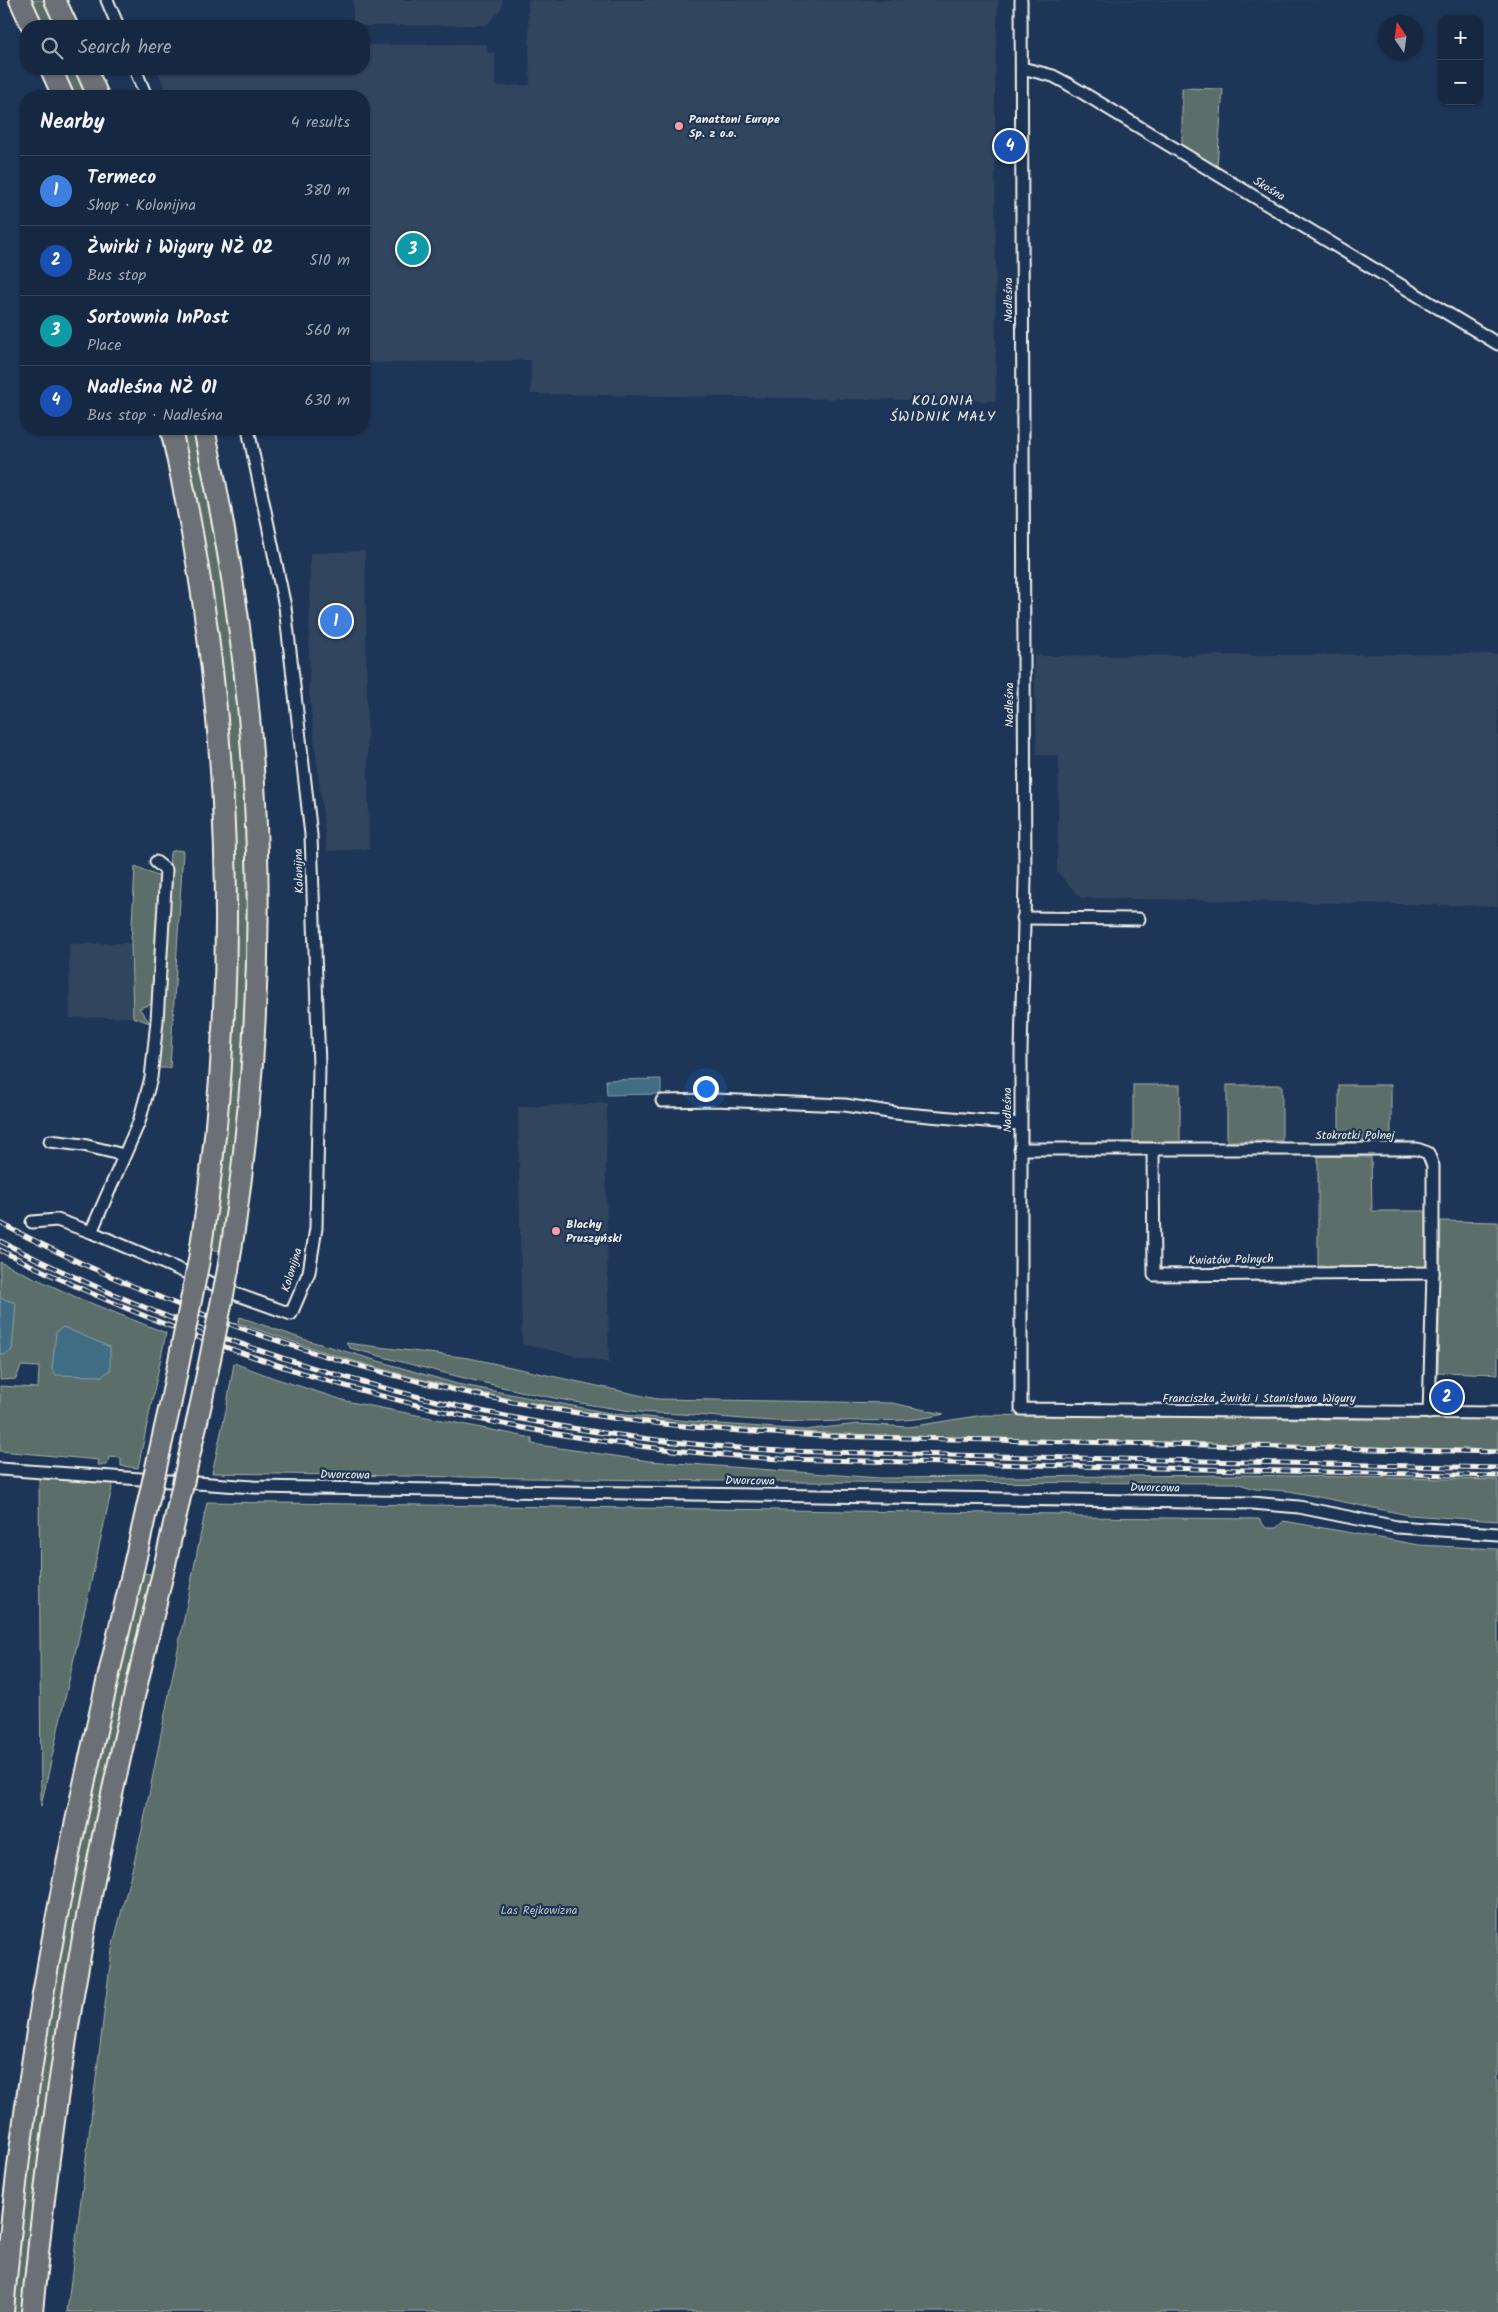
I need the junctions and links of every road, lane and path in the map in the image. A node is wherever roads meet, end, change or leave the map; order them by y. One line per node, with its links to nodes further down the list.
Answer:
1 (20, 0): 6 (highway)
2 (55, 0): 7 (highway)
3 (64, 0): 8 (highway)
4 (107, 0): 9 (street)
5 (1021, 0): 10 (street, Nadleśna)
6 (29, 20)
7 (64, 20)
8 (71, 20)
9 (115, 20)
10 (1022, 68): 15 (street, Skośna); 20 (street, Nadleśna)
11 (54, 75): 13 (highway)
12 (137, 75): 14 (street)
13 (60, 90)
14 (144, 90)
15 (1498, 344)
16 (171, 435): 36 (highway, bridge)
17 (205, 435): 37 (highway, bridge)
18 (249, 435): 29 (street, Kolonijna)
19 (156, 862): 27 (street)
20 (1024, 918): 21 (street); 23 (street, Nadleśna)
21 (1139, 919)
22 (662, 1100): 23 (street)
23 (1020, 1124): 25 (street, Nadleśna)
24 (50, 1141): 27 (street)
25 (1020, 1149): 26 (street, Stokrotki Polnej); 31 (street, Nadleśna)
26 (1153, 1150): 30 (street, Stokrotki Polnej); 30 (street, Kwiatów Polnych)
27 (124, 1155): 29 (street)
28 (32, 1222): 29 (street)
29 (91, 1232)
30 (1433, 1273): 32 (street, Stokrotki Polnej)
31 (1021, 1409): 32 (street, Franciszka Żwirki i Stanisława Wigury)
32 (1429, 1413): 33 (street, Franciszka Żwirki i Stanisława Wigury)
33 (1498, 1413)
34 (0, 1469): 35 (street, Dworcowa)
35 (1498, 1534)
36 (3, 2312)
37 (32, 2312)

